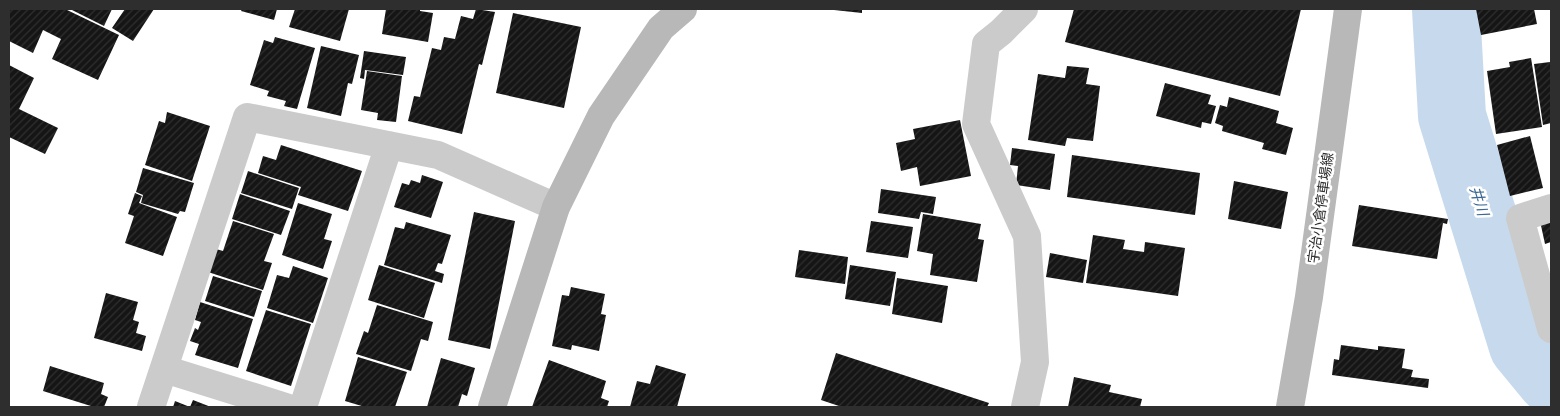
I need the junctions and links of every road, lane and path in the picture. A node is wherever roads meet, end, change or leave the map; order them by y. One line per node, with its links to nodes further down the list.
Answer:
1 (683, 9): 5 (street)
2 (1024, 9): 13 (street)
3 (1348, 9): 14 (street, 宇治小倉停車場線)
4 (389, 145): 5 (street); 8 (street); 11 (street)
5 (556, 207): 12 (street)
6 (1551, 208): 7 (street)
7 (1551, 329)
8 (164, 369): 9 (street); 10 (street)
9 (151, 407)
10 (286, 407)
11 (303, 407)
12 (492, 407)
13 (1025, 407)
14 (1290, 407)

